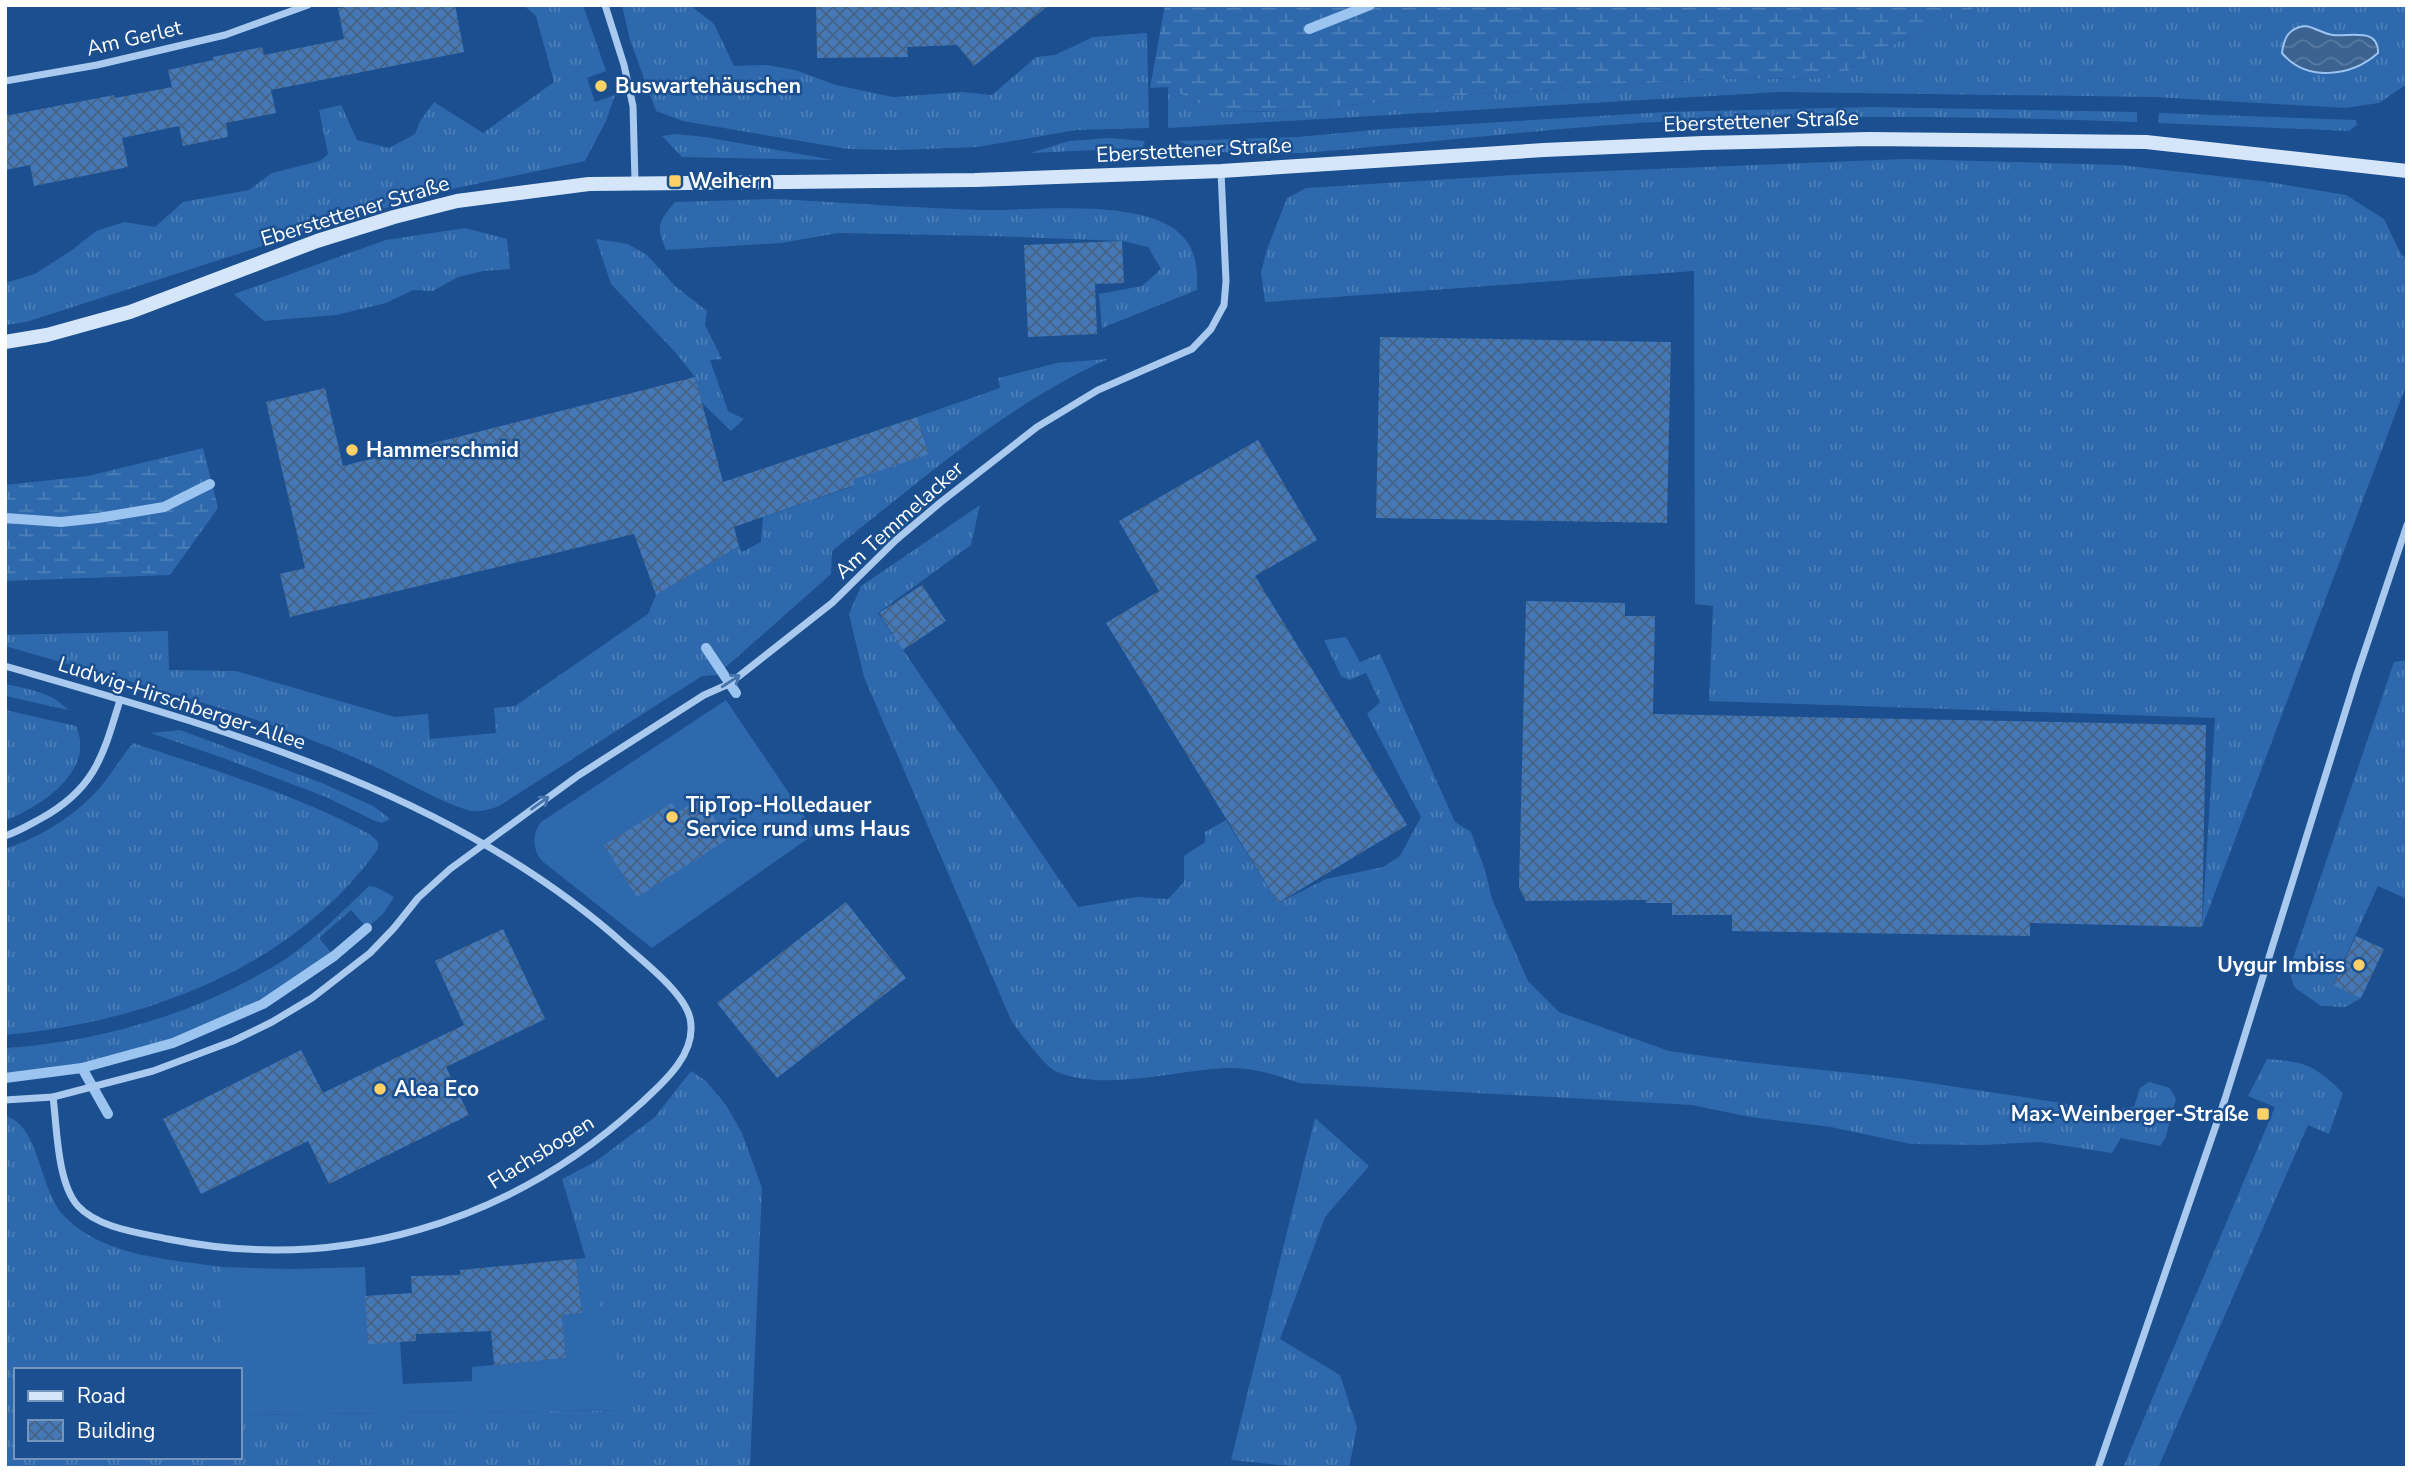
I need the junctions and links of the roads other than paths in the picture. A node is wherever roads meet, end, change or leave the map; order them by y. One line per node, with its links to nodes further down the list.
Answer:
1 (308, 5): 3 (street, Am Gerlet)
2 (605, 5): 6 (street)
3 (5, 81)
4 (1221, 171): 5 (main road, Eberstettener Straße); 6 (main road, Eberstettener Straße); 12 (street, Am Temmelacker, one-way to 4)
5 (2407, 171)
6 (635, 182): 7 (main road, Eberstettener Straße)
7 (5, 342)
8 (2407, 525): 15 (street)
9 (5, 666): 10 (street, Ludwig-Hirschberger-Allee)
10 (120, 699): 11 (street); 12 (street, Ludwig-Hirschberger-Allee)
11 (5, 836)
12 (485, 844): 13 (street); 13 (street, Flachsbogen)
13 (53, 1097): 14 (street)
14 (5, 1100)
15 (2098, 1468)

